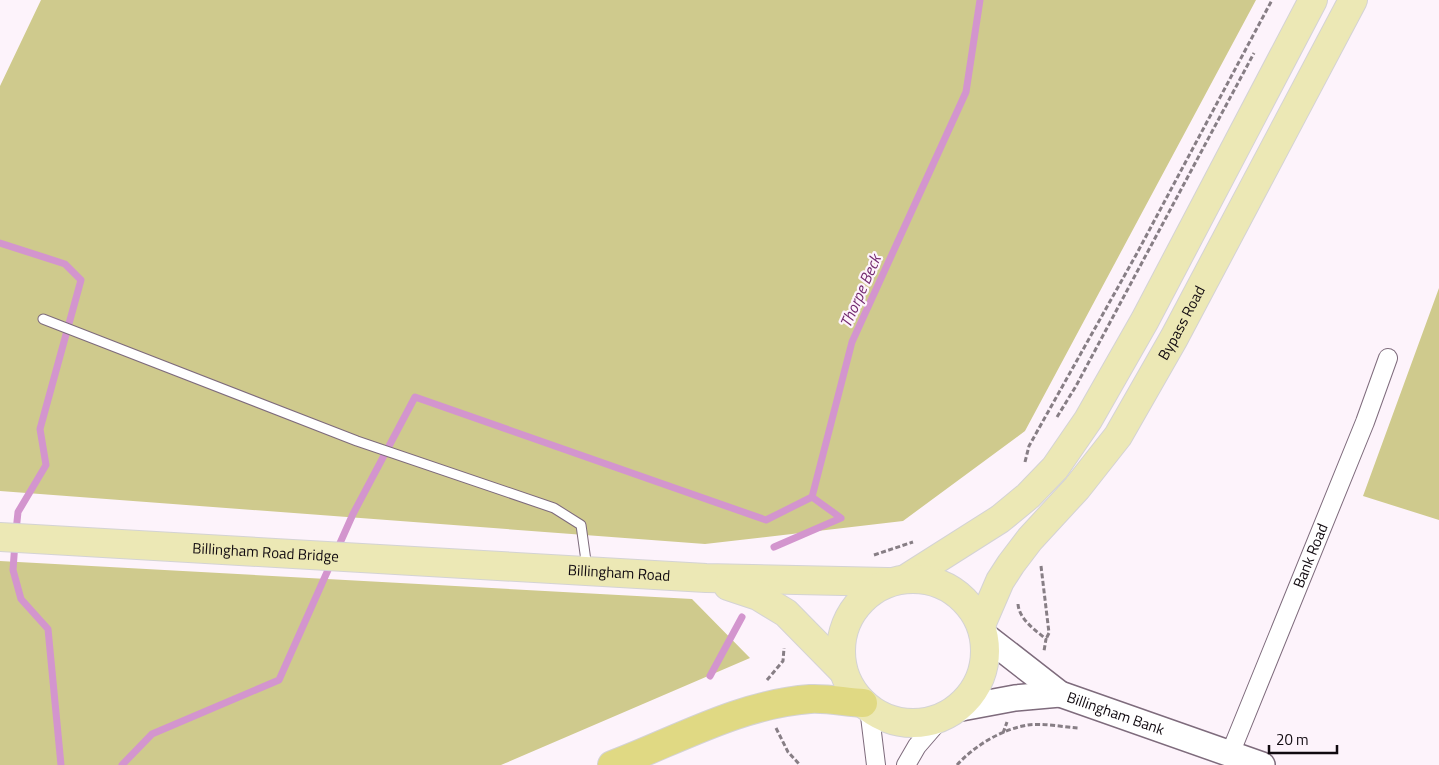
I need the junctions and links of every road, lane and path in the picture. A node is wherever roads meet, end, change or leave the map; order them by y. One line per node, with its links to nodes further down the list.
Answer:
1 (1272, 0): 8 (path)
2 (1313, 0): 15 (main road)
3 (1353, 0): 16 (main road, Bypass Road)
4 (1255, 53): 7 (path)
5 (43, 319): 13 (lane)
6 (1388, 358): 24 (street, Bank Road)
7 (1052, 426)
8 (1033, 454)
9 (0, 538): 12 (main road, Billingham Road Bridge)
10 (918, 541): 11 (path)
11 (872, 556)
12 (533, 567): 13 (main road, Billingham Road)
13 (587, 571): 14 (main road, Billingham Road)
14 (706, 578): 15 (main road); 18 (main road)
15 (898, 580): 16 (main road); 18 (main road)
16 (983, 630): 19 (main road, Billingham Bank); 23 (main road)
17 (784, 645): 20 (path)
18 (843, 671): 21 (main road)
19 (1060, 694): 22 (main road, Billingham Bank); 23 (main road)
20 (767, 706): 21 (highway); 25 (highway); 26 (path)
21 (866, 706): 23 (main road); 27 (street)
22 (1098, 708): 24 (main road, Billingham Bank); 29 (path)
23 (949, 713): 28 (street)
24 (1230, 754): 30 (main road, Billingham Bank)
25 (612, 765)
26 (800, 765)
27 (876, 765)
28 (906, 765)
29 (957, 765)
30 (1262, 765)

